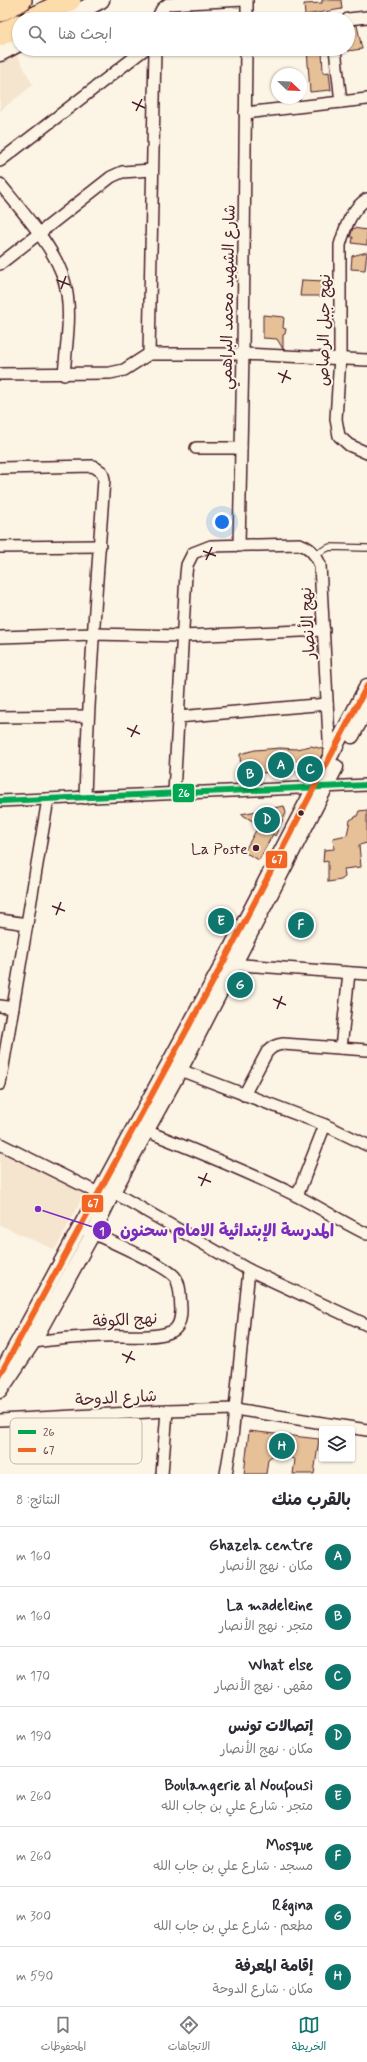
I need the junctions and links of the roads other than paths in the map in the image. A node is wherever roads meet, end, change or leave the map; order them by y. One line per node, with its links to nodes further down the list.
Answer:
1 (21, 0): 6 (highway)
2 (70, 0): 7 (highway)
3 (101, 0): 8 (main road)
4 (244, 0): 9 (street)
5 (247, 0): 10 (street)
6 (0, 11)
7 (46, 12)
8 (78, 12)
9 (160, 12)
10 (247, 12)
11 (367, 17): 12 (street)
12 (355, 18)
13 (12, 29): 14 (highway)
14 (0, 35)
15 (12, 47): 16 (main road)
16 (0, 53)
17 (136, 56): 24 (street)
18 (155, 56): 25 (street)
19 (246, 56): 23 (street, شارع الشهيد محمد البراهمي)
20 (336, 56): 22 (street)
21 (367, 99): 22 (street)
22 (341, 102): 23 (street)
23 (245, 113): 31 (street, شارع الشهيد محمد البراهمي)
24 (0, 161)
25 (152, 170): 28 (street); 30 (street)
26 (0, 184): 28 (street)
27 (367, 199): 32 (street, نهج جبل الرصاص)
28 (38, 233): 29 (street); 35 (street)
29 (0, 264)
30 (149, 354): 31 (street); 35 (street)
31 (244, 354): 32 (street); 37 (street, شارع الشهيد محمد البراهمي)
32 (340, 357): 33 (street); 38 (street, نهج جبل الرصاص)
33 (367, 360)
34 (0, 374): 35 (street)
35 (64, 375)
36 (196, 448): 37 (street)
37 (241, 448): 41 (street, شارع الشهيد محمد البراهمي)
38 (367, 453)
39 (0, 468): 40 (street)
40 (100, 546): 42 (street); 46 (street)
41 (239, 546): 44 (street); 47 (street)
42 (0, 547)
43 (367, 548): 44 (lane)
44 (315, 554): 45 (street, نهج الأنصار)
45 (324, 630): 47 (street); 50 (street, نهج الأنصار)
46 (94, 634): 47 (street); 48 (street); 52 (street)
47 (182, 636): 54 (street)
48 (0, 637)
49 (367, 686): 55 (street)
50 (327, 704): 54 (street); 55 (street, نهج الأنصار)
51 (367, 708): 55 (street)
52 (87, 716): 53 (street); 59 (street)
53 (0, 717)
54 (178, 717): 58 (street)
55 (333, 764): 57 (street)
56 (367, 785): 57 (street)
57 (321, 788): 58 (street); 64 (street)
58 (174, 793): 59 (street)
59 (85, 798): 60 (street)
60 (48, 799): 61 (street); 63 (street)
61 (0, 801)
62 (0, 920): 63 (street)
63 (27, 924): 68 (street)
64 (228, 964): 65 (street); 71 (street); 79 (street)
65 (349, 973): 66 (street); 69 (street)
66 (367, 974)
67 (0, 1006): 68 (street)
68 (13, 1008): 72 (street)
69 (341, 1048): 70 (street); 73 (street)
70 (367, 1050)
71 (180, 1070): 73 (street); 75 (street)
72 (0, 1084)
73 (244, 1095): 74 (street)
74 (325, 1125): 77 (street); 80 (street)
75 (146, 1131): 78 (street); 80 (street)
76 (0, 1144): 79 (street)
77 (367, 1145)
78 (113, 1192): 81 (street); 83 (street)
79 (98, 1193): 81 (street)
80 (297, 1196): 82 (street)
81 (86, 1230): 85 (street); 85 (street, نهج الكوفة); 86 (street)
82 (367, 1234)
83 (249, 1270): 84 (street); 88 (street)
84 (367, 1325)
85 (33, 1342): 87 (street)
86 (0, 1375)
87 (0, 1391)
88 (235, 1409): 89 (street, شارع الدوحة); 93 (street, شارع الدوحة); 95 (street)
89 (167, 1410): 90 (street, شارع الدوحة); 94 (street)
90 (33, 1418)
91 (10, 1419): 92 (street, شارع الدوحة)
92 (0, 1420)
93 (367, 1430)
94 (162, 1474)
95 (226, 1474)

